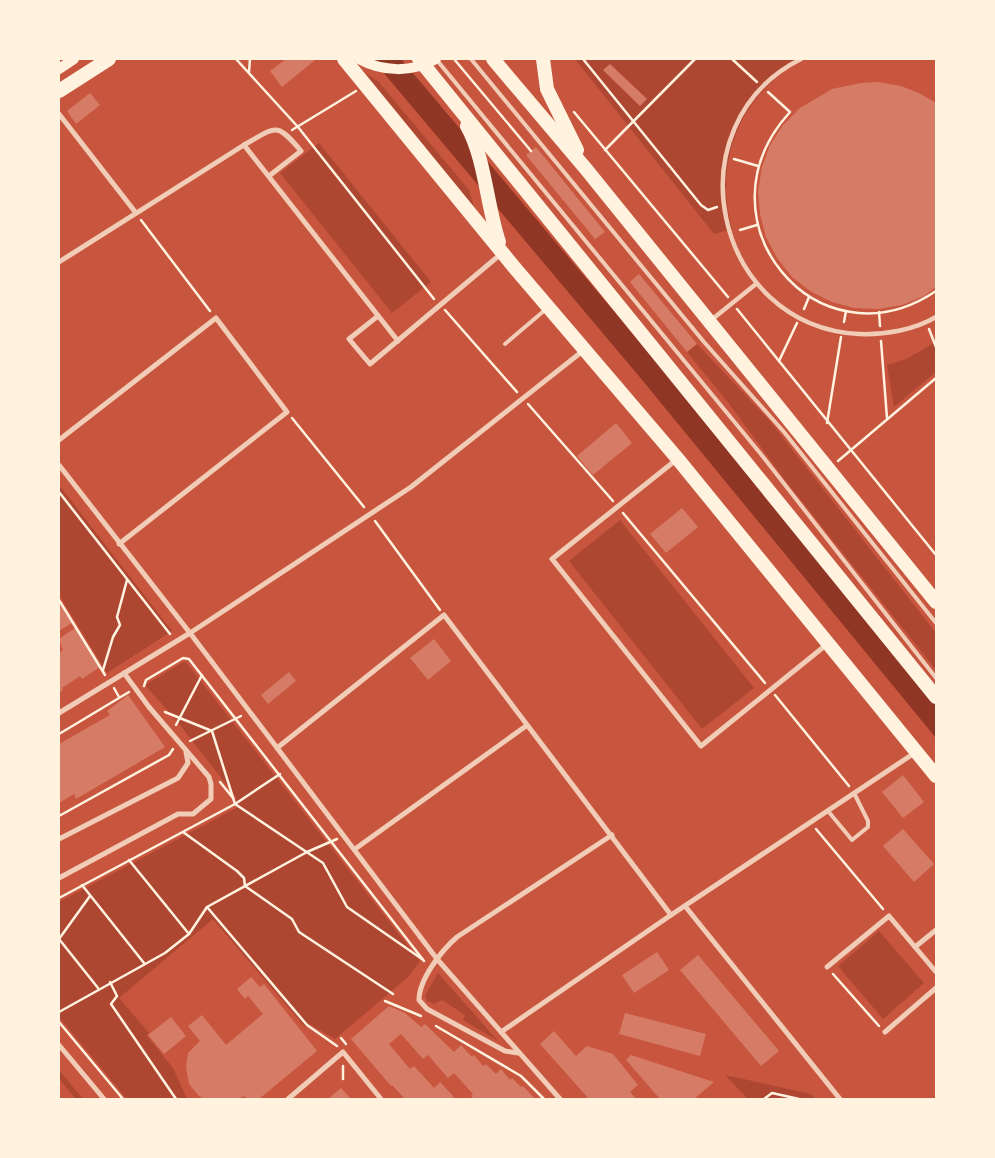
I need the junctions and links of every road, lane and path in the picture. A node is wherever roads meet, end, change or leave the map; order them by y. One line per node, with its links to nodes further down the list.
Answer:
1 (74, 59): 17 (main road)
2 (109, 59): 21 (highway)
3 (236, 59): 18 (path)
4 (250, 59): 18 (path)
5 (344, 59): 19 (highway)
6 (359, 59): 8 (main road)
7 (419, 59): 22 (highway)
8 (436, 59): 85 (lane)
9 (454, 59): 29 (path)
10 (471, 59): 77 (lane)
11 (493, 59): 32 (highway)
12 (543, 59): 32 (highway)
13 (583, 59): 24 (path)
14 (695, 59): 24 (path)
15 (732, 59): 20 (path)
16 (801, 59): 20 (street)
17 (59, 69)
18 (249, 72): 25 (path)
19 (366, 85): 25 (path); 38 (highway)
20 (762, 88): 30 (street); 31 (path)
21 (59, 91)
22 (450, 96): 38 (highway); 89 (highway)
23 (59, 114): 35 (street)
24 (633, 121): 28 (path); 34 (path)
25 (298, 127): 26 (path); 43 (path)
26 (286, 134): 27 (street); 33 (street)
27 (244, 145): 33 (street); 35 (street)
28 (605, 150)
29 (531, 151)
30 (726, 156): 31 (path); 34 (street)
31 (758, 166): 36 (path)
32 (586, 169): 51 (highway)
33 (269, 176): 47 (street)
34 (724, 201): 37 (street)
35 (136, 213): 39 (street); 49 (path)
36 (757, 225): 37 (path); 42 (path)
37 (729, 233): 40 (street)
38 (503, 252): 43 (street); 44 (highway)
39 (59, 262)
40 (756, 284): 50 (street); 51 (street)
41 (936, 291): 46 (path)
42 (810, 297): 45 (path); 50 (path)
43 (440, 305): 55 (street); 61 (path)
44 (548, 307): 56 (lane); 58 (highway)
45 (846, 311): 46 (path); 53 (path)
46 (879, 312): 54 (path)
47 (378, 316): 55 (street); 55 (street)
48 (936, 317): 52 (street)
49 (216, 318): 62 (street); 65 (street)
50 (799, 319): 53 (street); 59 (path)
51 (709, 322): 68 (highway)
52 (926, 323): 54 (street); 57 (path)
53 (842, 333): 54 (street); 64 (path)
54 (880, 334): 63 (path)
55 (398, 341)
56 (505, 344)
57 (936, 347)
58 (584, 349): 61 (street); 66 (highway)
59 (779, 361)
60 (936, 378): 63 (path)
61 (523, 399): 70 (path); 71 (street)
62 (287, 412): 71 (path); 72 (street)
63 (887, 419): 68 (path)
64 (827, 423)
65 (59, 440)
66 (677, 458): 70 (street); 80 (highway)
67 (59, 465): 72 (street)
68 (829, 468): 75 (highway)
69 (59, 492): 73 (path)
70 (617, 506): 87 (path); 87 (street)
71 (370, 515): 76 (path); 78 (street)
72 (119, 544): 78 (street)
73 (128, 580): 79 (path); 81 (path)
74 (59, 600): 81 (path)
75 (936, 602)
76 (444, 615): 96 (street); 100 (street)
77 (936, 624)
78 (190, 633): 82 (street); 91 (street)
79 (170, 636)
80 (829, 643): 87 (street); 103 (highway)
81 (103, 670): 83 (path)
82 (124, 673): 93 (street); 102 (street)
83 (105, 674)
84 (202, 675): 86 (path); 94 (path); 95 (path)
85 (936, 678)
86 (145, 688)
87 (770, 690): 108 (path)
88 (132, 694): 98 (path)
89 (936, 697)
90 (159, 706): 92 (path)
91 (248, 710): 95 (path); 100 (street)
92 (164, 712): 94 (path); 94 (path)
93 (59, 713)
94 (180, 718): 97 (path)
95 (236, 720): 97 (path); 105 (path)
96 (526, 726): 115 (street); 119 (street)
97 (212, 731): 101 (path); 109 (path)
98 (59, 734)
99 (173, 745): 112 (path)
100 (277, 748): 104 (street)
101 (194, 749)
102 (186, 751): 117 (street); 122 (street)
103 (916, 752): 106 (highway); 108 (street)
104 (290, 765): 105 (path); 116 (street)
105 (280, 774): 110 (path); 118 (path)
106 (936, 776)
107 (216, 777): 109 (path)
108 (854, 793): 111 (street); 111 (lane)
109 (233, 798): 110 (path)
110 (235, 804): 114 (path); 120 (path)
111 (828, 811): 113 (street)
112 (59, 816)
113 (811, 822): 127 (street); 130 (path)
114 (182, 832): 121 (path); 124 (path)
115 (612, 835): 129 (street); 134 (street)
116 (344, 836): 118 (path); 119 (street)
117 (59, 839)
118 (332, 841): 120 (path); 120 (path)
119 (355, 849): 134 (street)
120 (307, 852): 124 (path)
121 (129, 860): 123 (path); 132 (path)
122 (59, 878)
123 (82, 885): 125 (path); 126 (path)
124 (245, 886): 128 (path); 141 (path)
125 (90, 896): 135 (path); 139 (path)
126 (59, 898)
127 (685, 906): 129 (street); 161 (street)
128 (207, 907): 132 (path); 149 (path)
129 (671, 915): 147 (street)
130 (889, 916): 133 (street); 136 (street)
131 (936, 930): 133 (street)
132 (189, 934): 135 (path)
133 (915, 947): 137 (street)
134 (437, 959): 147 (street); 151 (street)
135 (144, 963): 138 (path)
136 (827, 967): 148 (path)
137 (936, 972)
138 (110, 982): 139 (path); 154 (path)
139 (98, 988): 143 (path)
140 (936, 988): 148 (street)
141 (393, 994)
142 (385, 1000): 144 (path)
143 (59, 1012)
144 (428, 1021)
145 (59, 1022): 153 (path)
146 (435, 1025): 157 (path)
147 (501, 1032): 151 (street)
148 (885, 1032)
149 (335, 1043)
150 (59, 1046): 152 (street)
151 (519, 1053): 158 (street)
152 (104, 1099)
153 (123, 1099)
154 (176, 1099)
155 (288, 1099): 156 (street)
156 (381, 1099)
157 (544, 1099)
158 (560, 1099)
159 (764, 1099): 160 (path)
160 (799, 1099)
161 (840, 1099)

